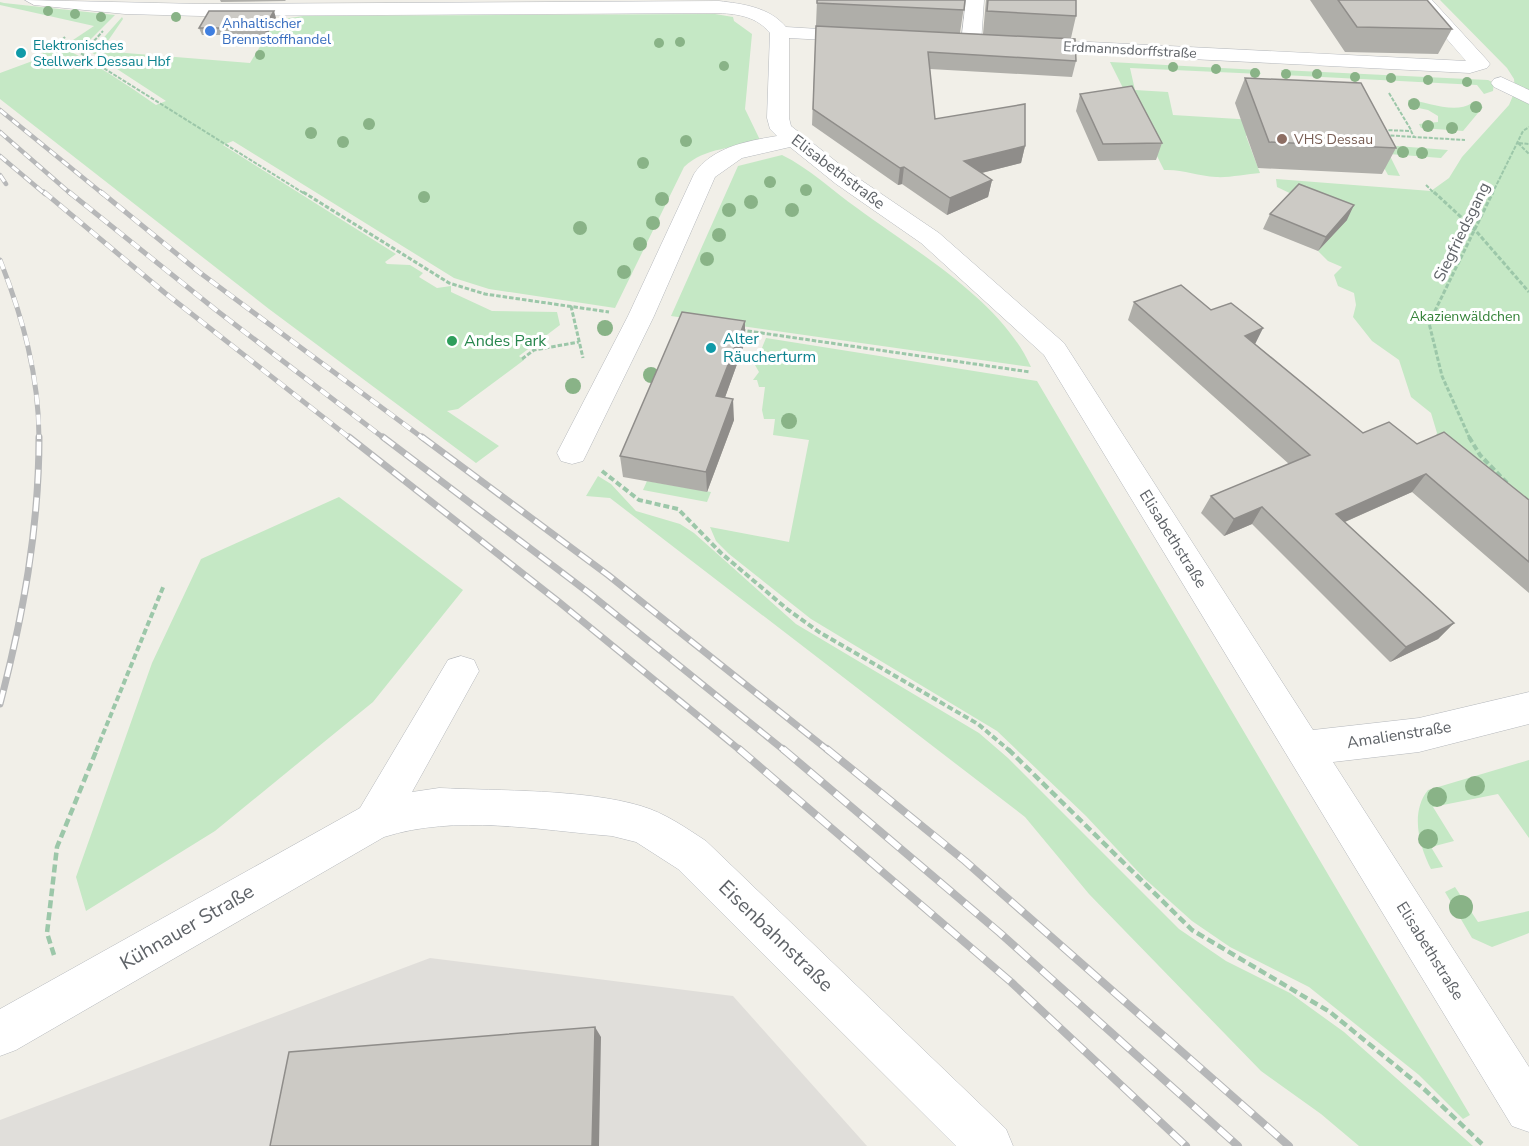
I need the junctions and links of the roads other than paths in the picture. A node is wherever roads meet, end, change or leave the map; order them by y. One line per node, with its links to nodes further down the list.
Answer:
1 (34, 0): 4 (street)
2 (975, 0): 9 (street)
3 (1422, 0): 9 (street, Erdmannsdorffstraße)
4 (143, 4): 5 (street)
5 (764, 7): 6 (street)
6 (780, 32): 7 (street); 12 (street, Elisabethstraße)
7 (877, 37)
8 (947, 41): 9 (street, Erdmannsdorffstraße)
9 (971, 43)
10 (1501, 82): 11 (street)
11 (1529, 98)
12 (793, 140): 13 (street); 16 (street, Elisabethstraße)
13 (572, 453)
14 (461, 671): 18 (street)
15 (1529, 708): 16 (street, Amalienstraße)
16 (1303, 748): 20 (street, Elisabethstraße)
17 (520, 810): 18 (street, Kühnauer Straße); 21 (street, Eisenbahnstraße)
18 (374, 821): 19 (street, Kühnauer Straße)
19 (0, 1034)
20 (1529, 1109)
21 (989, 1146)

